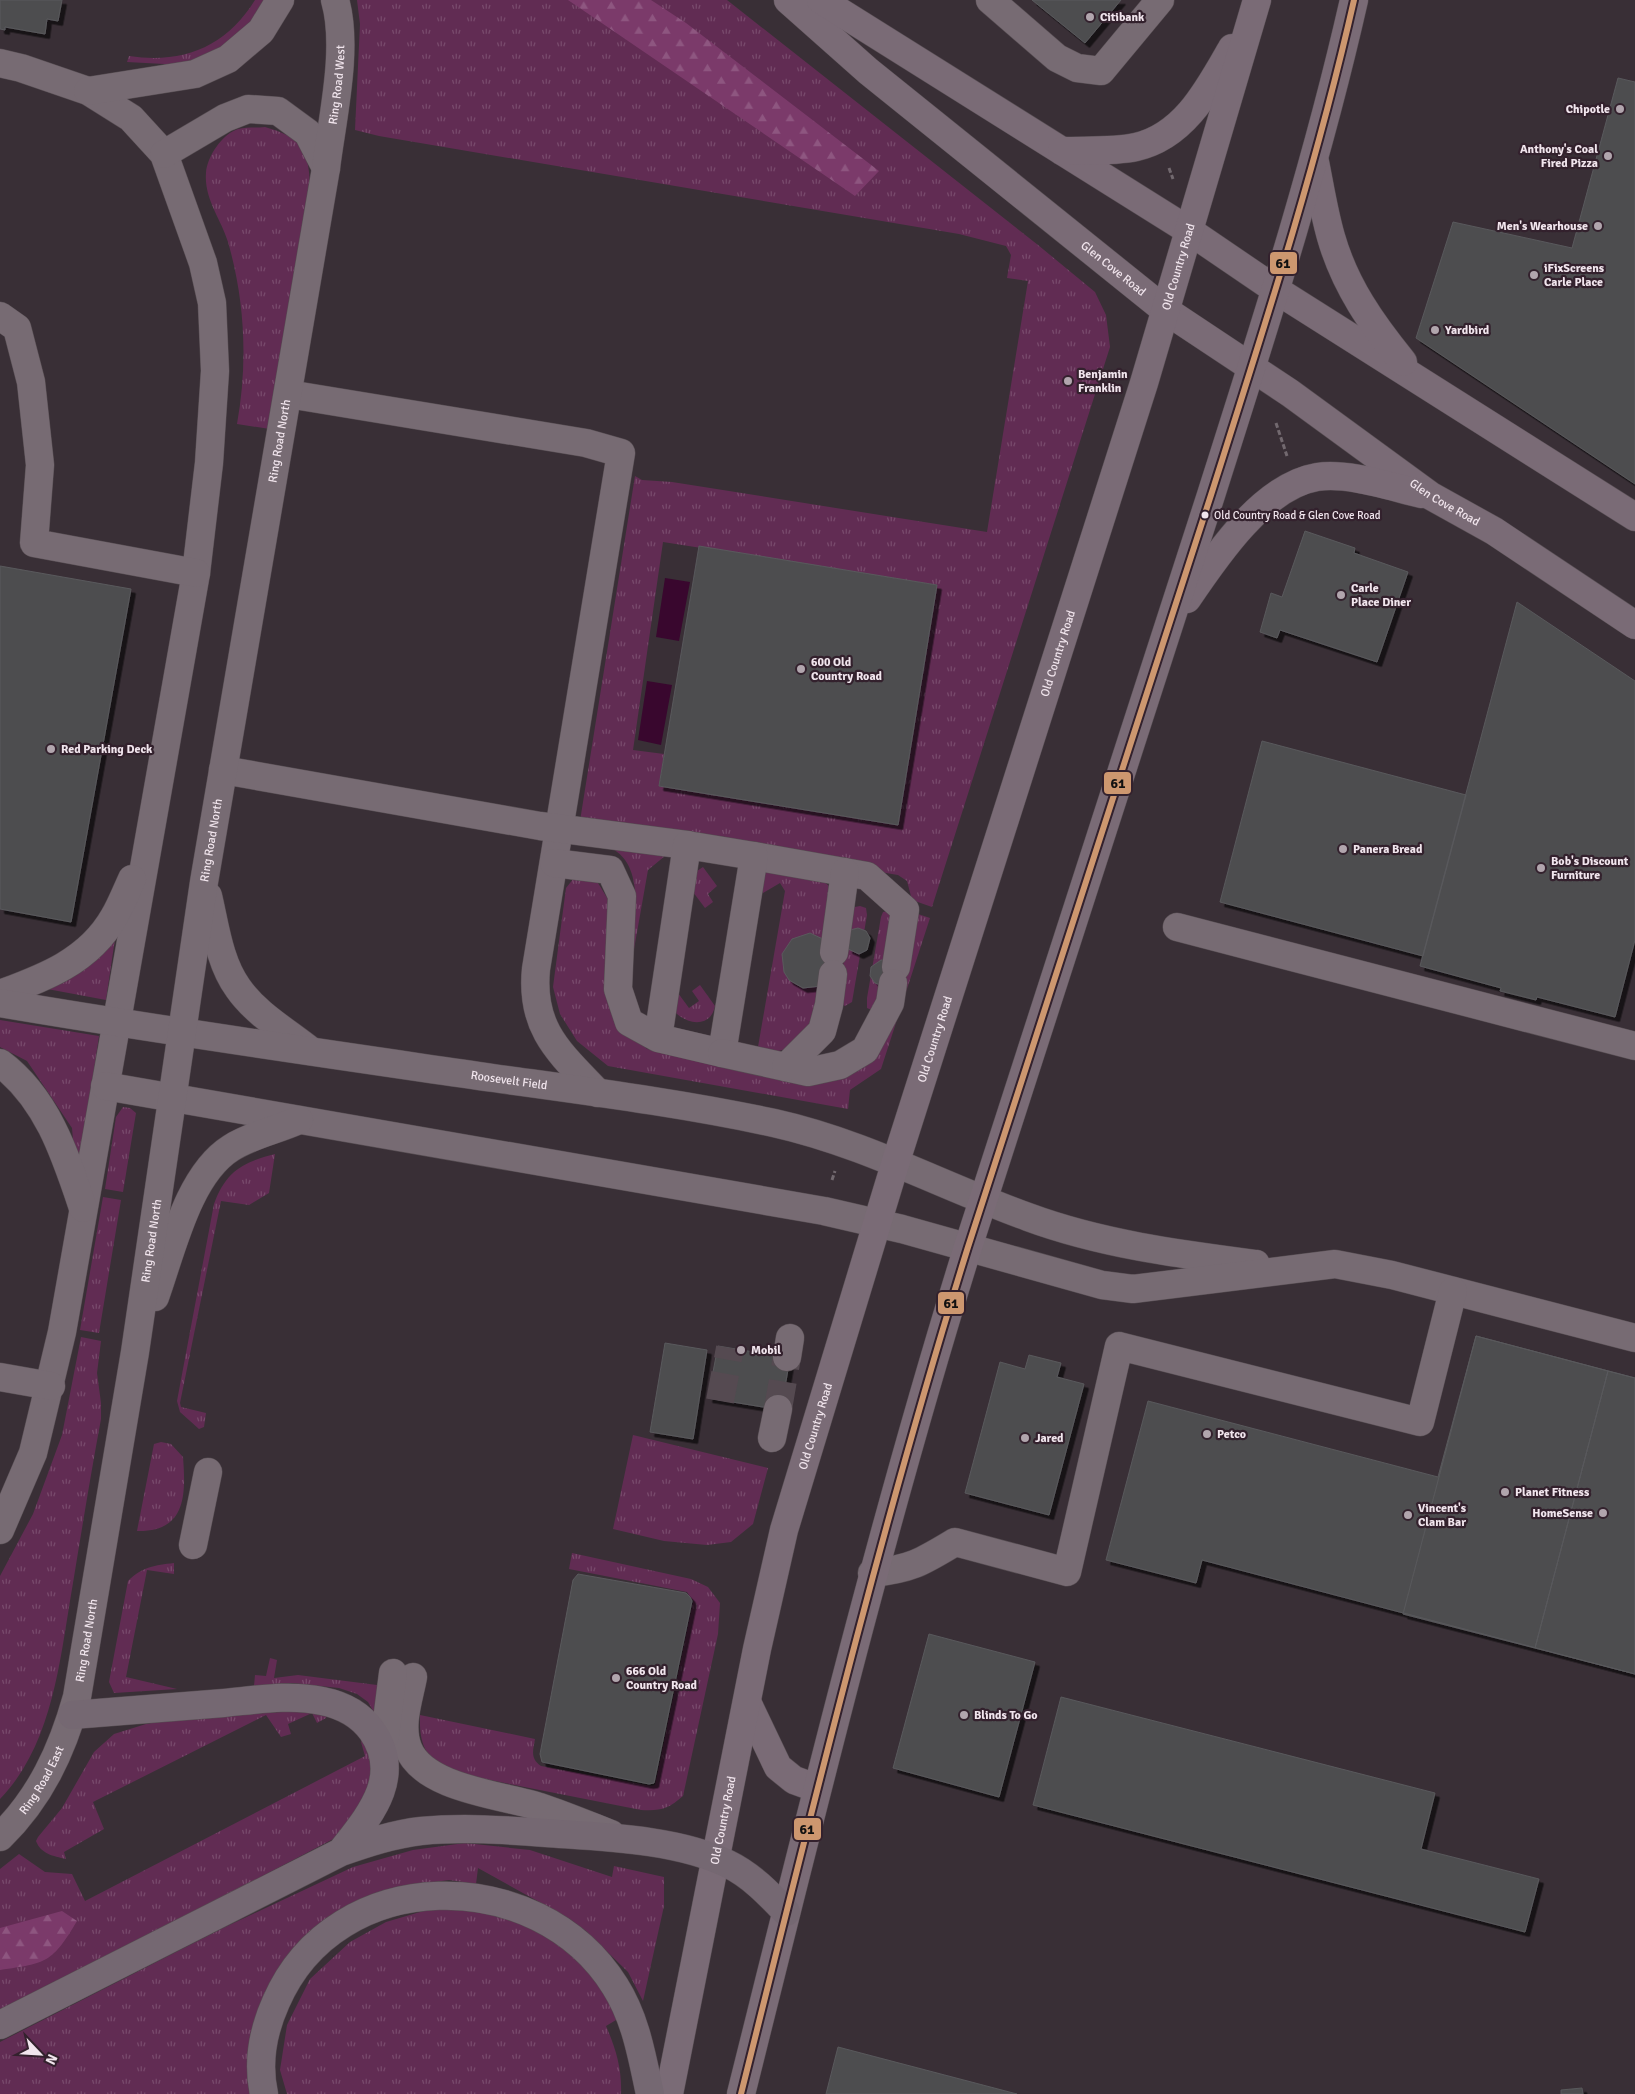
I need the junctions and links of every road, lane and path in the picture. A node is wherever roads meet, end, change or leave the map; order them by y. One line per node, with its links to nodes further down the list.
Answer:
1 (280, 0): 10 (street)
2 (335, 0): 14 (street, Ring Road West)
3 (788, 0): 17 (main road, Glen Cove Road)
4 (821, 0): 11 (main road)
5 (990, 0): 6 (street)
6 (1160, 0)
7 (1354, 0): 13 (main road)
8 (1256, 4): 11 (main road); 15 (main road, Old Country Road)
9 (0, 63): 10 (street)
10 (88, 91): 12 (street)
11 (1062, 151): 15 (main road)
12 (164, 154): 14 (street); 26 (street)
13 (1315, 159): 16 (main road); 20 (main road)
14 (326, 168): 21 (street, Ring Road North)
15 (1188, 230): 16 (main road); 17 (main road, Old Country Road)
16 (1276, 290): 19 (main road); 20 (main road)
17 (1165, 310): 19 (main road, Glen Cove Road); 52 (main road, Old Country Road)
18 (0, 316): 26 (street)
19 (1252, 367): 24 (main road, Glen Cove Road); 27 (main road)
20 (1419, 380): 25 (main road)
21 (288, 394): 29 (street, Ring Road North); 30 (street)
22 (1276, 424): 23 (path)
23 (1290, 464)
24 (1431, 496): 27 (main road); 28 (main road, Glen Cove Road)
25 (1635, 517)
26 (196, 573): 32 (street)
27 (1172, 620): 53 (main road)
28 (1635, 625)
29 (224, 770): 30 (street); 36 (street, Ring Road North)
30 (560, 827): 31 (street); 34 (street)
31 (687, 846): 33 (street); 42 (street)
32 (147, 848): 38 (street); 40 (street)
33 (754, 856): 35 (street); 45 (street)
34 (554, 863): 42 (street); 49 (street)
35 (845, 872): 47 (street); 47 (street)
36 (204, 882): 41 (street, Ring Road North); 44 (street)
37 (1177, 927): 43 (street)
38 (0, 994)
39 (0, 1003): 40 (street, Roosevelt Field)
40 (116, 1023): 41 (street, Roosevelt Field); 48 (street)
41 (182, 1033): 44 (street, Roosevelt Field); 50 (street, Ring Road North)
42 (658, 1038): 45 (street)
43 (1635, 1046)
44 (312, 1051): 49 (street, Roosevelt Field)
45 (722, 1053): 47 (street)
46 (0, 1063): 54 (street)
47 (786, 1068)
48 (105, 1086): 50 (street); 54 (street)
49 (598, 1093): 52 (street, Roosevelt Field)
50 (173, 1098): 51 (street); 60 (street, Ring Road North)
51 (299, 1120): 55 (street); 60 (street)
52 (896, 1161): 53 (street, Roosevelt Field); 55 (main road, Old Country Road)
53 (984, 1199): 56 (main road); 57 (street, Roosevelt Field)
54 (84, 1209): 62 (street)
55 (877, 1223): 56 (street); 69 (main road, Old Country Road)
56 (968, 1248): 57 (street); 68 (main road)
57 (1289, 1269): 58 (street)
58 (1453, 1291): 59 (street); 68 (street)
59 (1635, 1338)
60 (135, 1352): 70 (street, Ring Road North)
61 (0, 1377): 62 (street)
62 (51, 1386): 66 (street)
63 (778, 1409): 64 (street)
64 (772, 1438)
65 (208, 1472): 67 (street)
66 (0, 1530)
67 (193, 1544)
68 (872, 1572): 72 (main road)
69 (747, 1702): 72 (main road); 76 (main road, Old Country Road)
70 (72, 1715): 71 (highway); 73 (street, Ring Road East)
71 (383, 1750): 74 (street); 75 (highway)
72 (816, 1788): 77 (main road)
73 (3, 1832)
74 (620, 1838): 75 (highway); 76 (highway)
75 (341, 1852): 78 (highway)
76 (715, 1858): 77 (highway); 81 (main road, Old Country Road)
77 (786, 1912): 82 (main road)
78 (0, 2025)
79 (264, 2094): 80 (highway)
80 (650, 2094)
81 (668, 2094)
82 (741, 2094)

